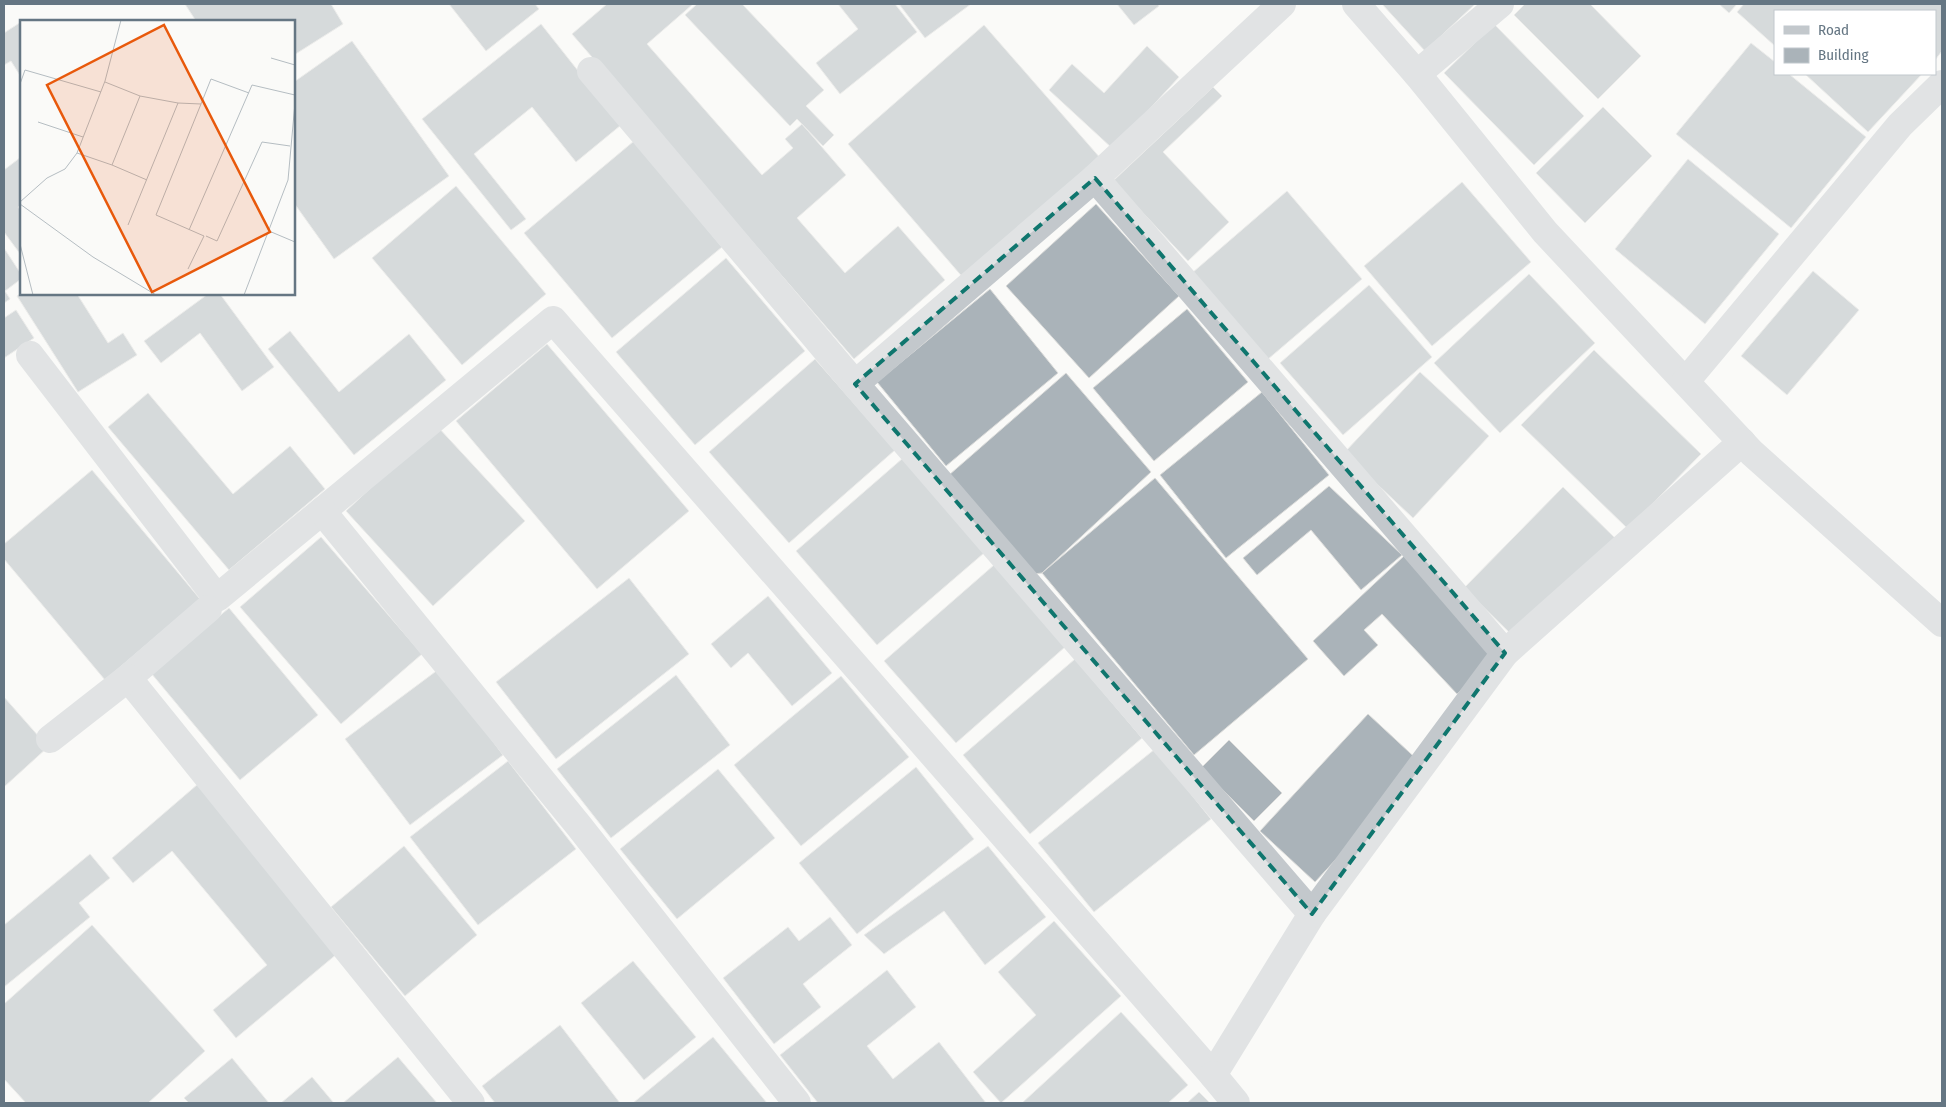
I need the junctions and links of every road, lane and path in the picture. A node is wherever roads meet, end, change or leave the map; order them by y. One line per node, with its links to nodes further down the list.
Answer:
1 (1282, 4): 7 (street)
2 (1356, 4): 5 (street)
3 (1500, 4): 5 (street)
4 (591, 71): 10 (street)
5 (1417, 74): 9 (street)
6 (1942, 84): 9 (street)
7 (1095, 178): 10 (street); 15 (street)
8 (30, 355): 12 (street)
9 (1686, 381): 11 (street)
10 (855, 384): 18 (street)
11 (1742, 442): 14 (street); 15 (street)
12 (322, 511): 19 (street); 21 (street)
13 (208, 609): 16 (street)
14 (1942, 623)
15 (1505, 653): 18 (street)
16 (128, 678): 17 (street); 20 (street)
17 (50, 738)
18 (1312, 914): 19 (street)
19 (1213, 1075): 22 (street)
20 (471, 1103)
21 (797, 1103)
22 (1236, 1103)

